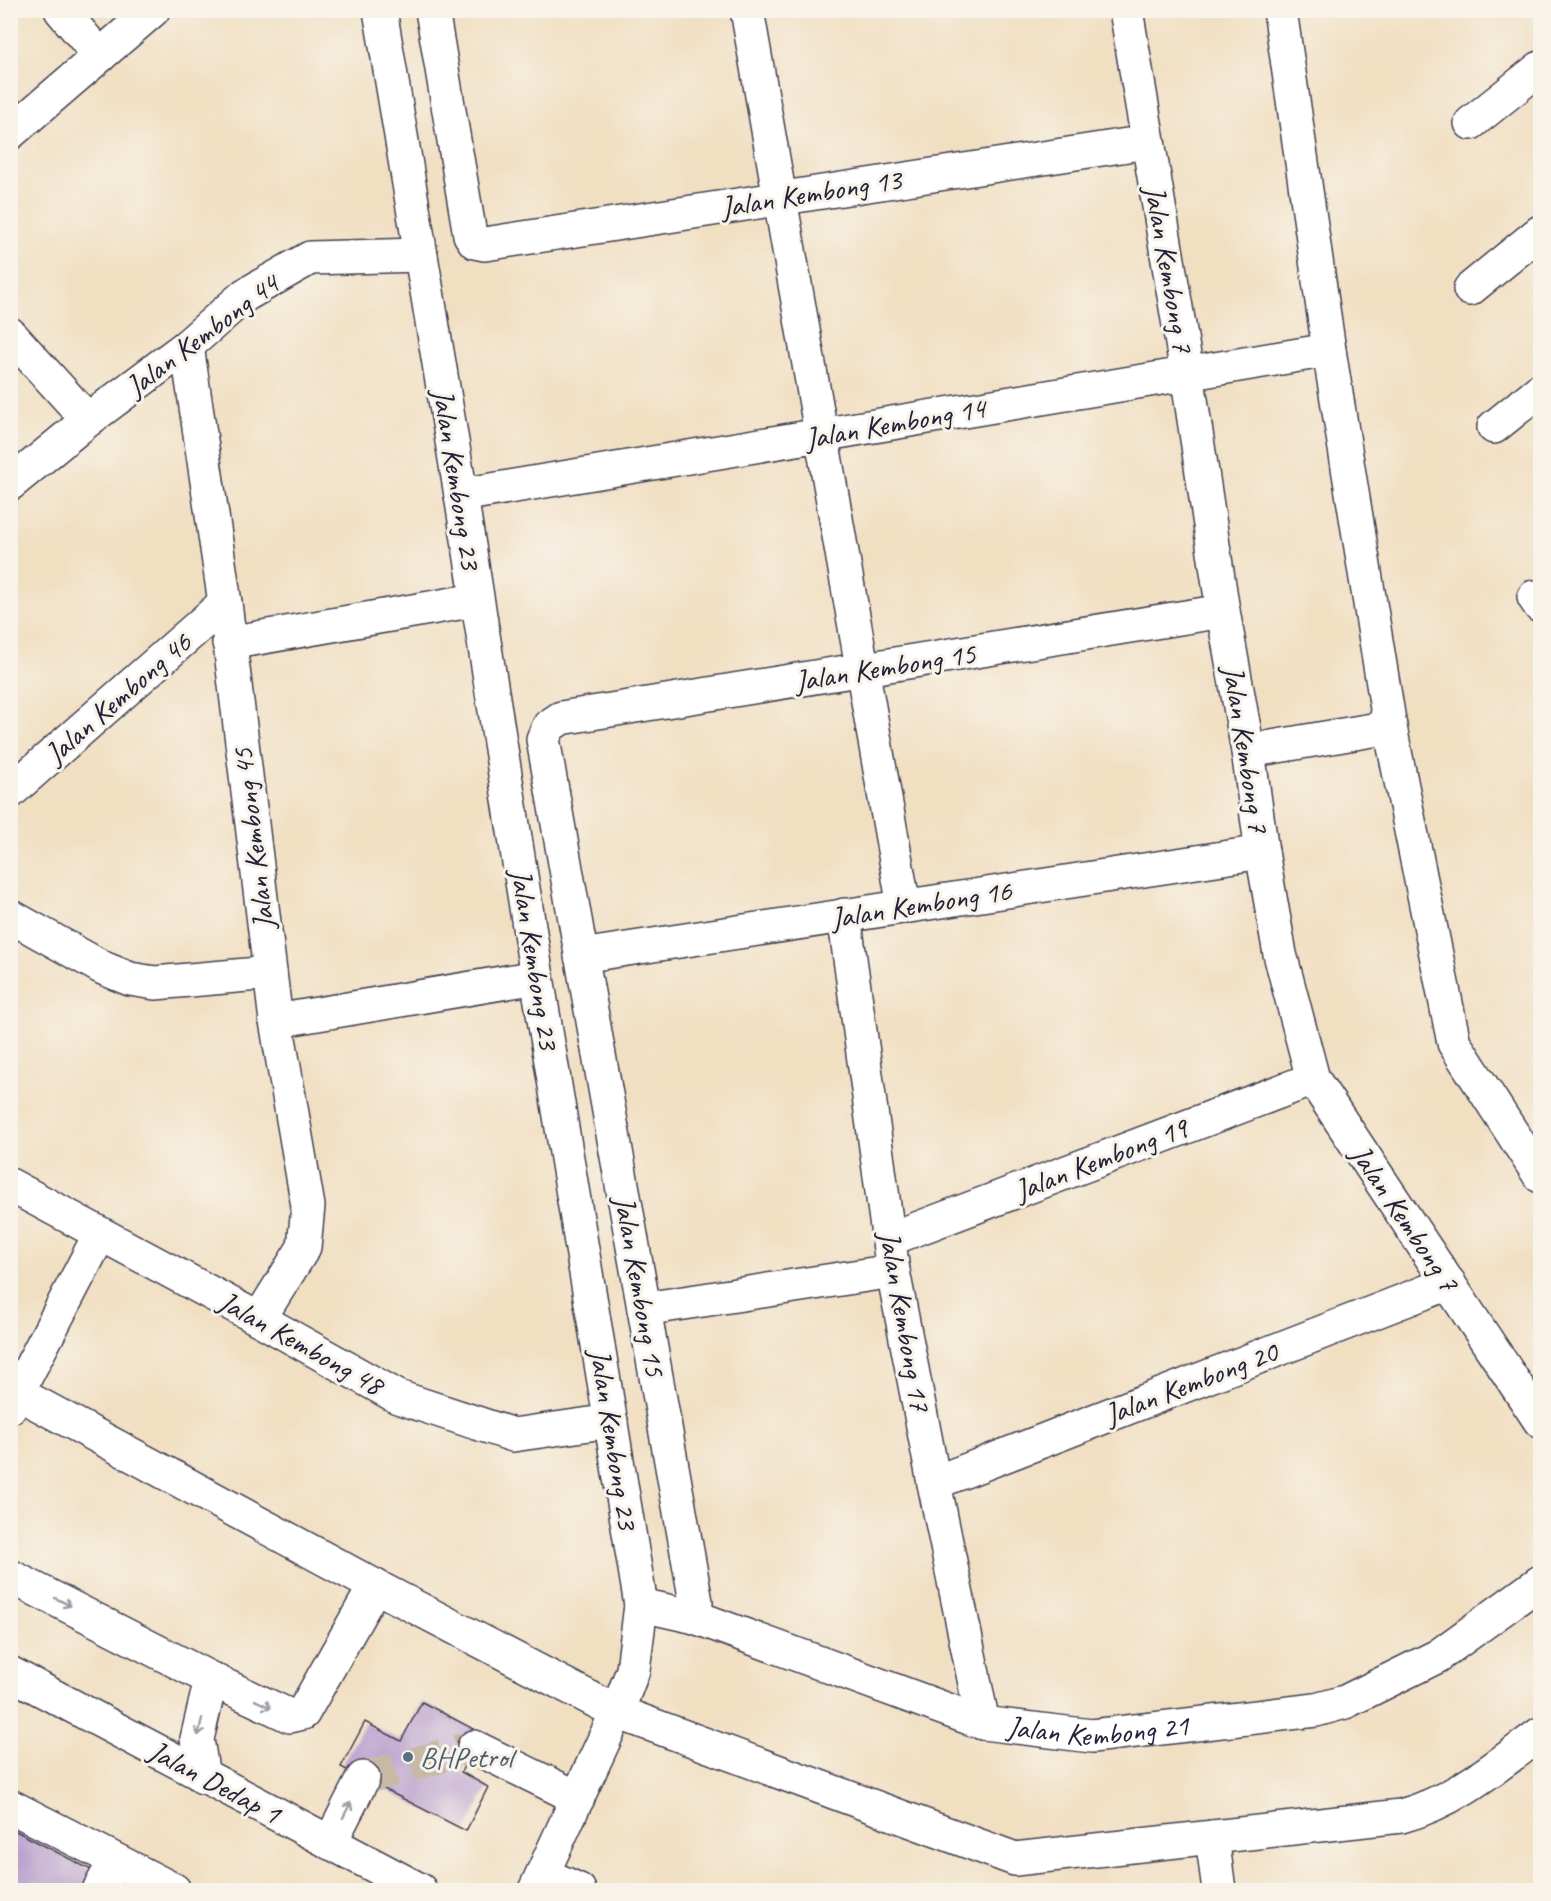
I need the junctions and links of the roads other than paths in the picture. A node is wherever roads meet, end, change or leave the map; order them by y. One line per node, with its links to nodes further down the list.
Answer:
1 (61, 10): 8 (street)
2 (153, 10): 8 (street)
3 (380, 10): 15 (street, Jalan Kembong 23)
4 (432, 10): 13 (street, Jalan Kembong 13)
5 (747, 10): 13 (street)
6 (1126, 10): 12 (street, Jalan Kembong 7)
7 (1280, 10): 19 (street)
8 (100, 56): 11 (street)
9 (1540, 68): 10 (street)
10 (1471, 123)
11 (10, 133)
12 (1147, 142): 13 (street, Jalan Kembong 13); 20 (street, Jalan Kembong 7)
13 (779, 198): 24 (street)
14 (1540, 232): 16 (street)
15 (421, 255): 18 (street, Jalan Kembong 44); 26 (street, Jalan Kembong 23)
16 (1470, 289)
17 (10, 334): 22 (street)
18 (187, 346): 22 (street, Jalan Kembong 44); 28 (street, Jalan Kembong 45)
19 (1329, 350): 20 (street, Jalan Kembong 14); 32 (street)
20 (1187, 373): 24 (street, Jalan Kembong 14); 29 (street, Jalan Kembong 7)
21 (1540, 390): 23 (street)
22 (88, 420): 25 (street, Jalan Kembong 44)
23 (1494, 427)
24 (821, 435): 26 (street, Jalan Kembong 14); 31 (street)
25 (10, 484)
26 (461, 495): 27 (street, Jalan Kembong 23)
27 (476, 600): 30 (street); 41 (street, Jalan Kembong 23)
28 (225, 603): 30 (street, Jalan Kembong 45); 34 (street, Jalan Kembong 46)
29 (1223, 611): 31 (street, Jalan Kembong 15); 33 (street, Jalan Kembong 7)
30 (230, 643): 40 (street, Jalan Kembong 45)
31 (862, 670): 36 (street); 39 (street, Jalan Kembong 15)
32 (1390, 727): 33 (street); 44 (street)
33 (1248, 751): 35 (street, Jalan Kembong 7)
34 (10, 792)
35 (1262, 852): 36 (street, Jalan Kembong 16); 43 (street, Jalan Kembong 7)
36 (904, 907): 37 (street, Jalan Kembong 16)
37 (844, 915): 39 (street, Jalan Kembong 16); 47 (street, Jalan Kembong 17)
38 (10, 916): 40 (street)
39 (581, 956): 49 (street, Jalan Kembong 15)
40 (270, 973): 42 (street, Jalan Kembong 45)
41 (537, 977): 42 (street); 53 (street, Jalan Kembong 23)
42 (276, 1021): 50 (street, Jalan Kembong 45)
43 (1313, 1079): 47 (street, Jalan Kembong 19); 48 (street, Jalan Kembong 7)
44 (1540, 1176)
45 (10, 1185): 46 (street, Jalan Kembong 48)
46 (100, 1233): 50 (street, Jalan Kembong 48); 51 (street)
47 (892, 1255): 49 (street, Jalan Kembong 19); 54 (street, Jalan Kembong 17)
48 (1449, 1283): 52 (street, Jalan Kembong 7); 54 (street, Jalan Kembong 20)
49 (644, 1309): 59 (street, Jalan Kembong 15)
50 (260, 1319): 53 (street, Jalan Kembong 48)
51 (13, 1396): 57 (street)
52 (1538, 1411)
53 (611, 1421): 58 (street, Jalan Kembong 23)
54 (934, 1483): 63 (street, Jalan Kembong 17)
55 (10, 1576): 61 (street, one-way to 61)
56 (1540, 1582): 63 (street, Jalan Kembong 21)
57 (375, 1586): 61 (street, one-way to 57); 62 (street)
58 (641, 1605): 59 (street, Jalan Kembong 21); 62 (street, Jalan Kembong 23)
59 (695, 1617): 63 (street, Jalan Kembong 21)
60 (10, 1673): 66 (street, Jalan Dedap 1)
61 (210, 1679): 66 (street, one-way to 66)
62 (617, 1712): 68 (street, Jalan Kembong 23); 70 (street)
63 (983, 1723)
64 (1540, 1734): 70 (street)
65 (474, 1747): 68 (street)
66 (203, 1776): 71 (street, Jalan Dedap 1)
67 (363, 1778): 71 (street, one-way to 67)
68 (578, 1798): 73 (street, Jalan Kembong 23)
69 (10, 1806): 72 (street)
70 (1212, 1837): 78 (street)
71 (330, 1843): 76 (street, Jalan Dedap 1)
72 (115, 1861): 74 (street); 75 (street)
73 (539, 1882): 77 (street)
74 (99, 1890)
75 (174, 1890)
76 (420, 1890)
77 (579, 1890)
78 (1219, 1890)

